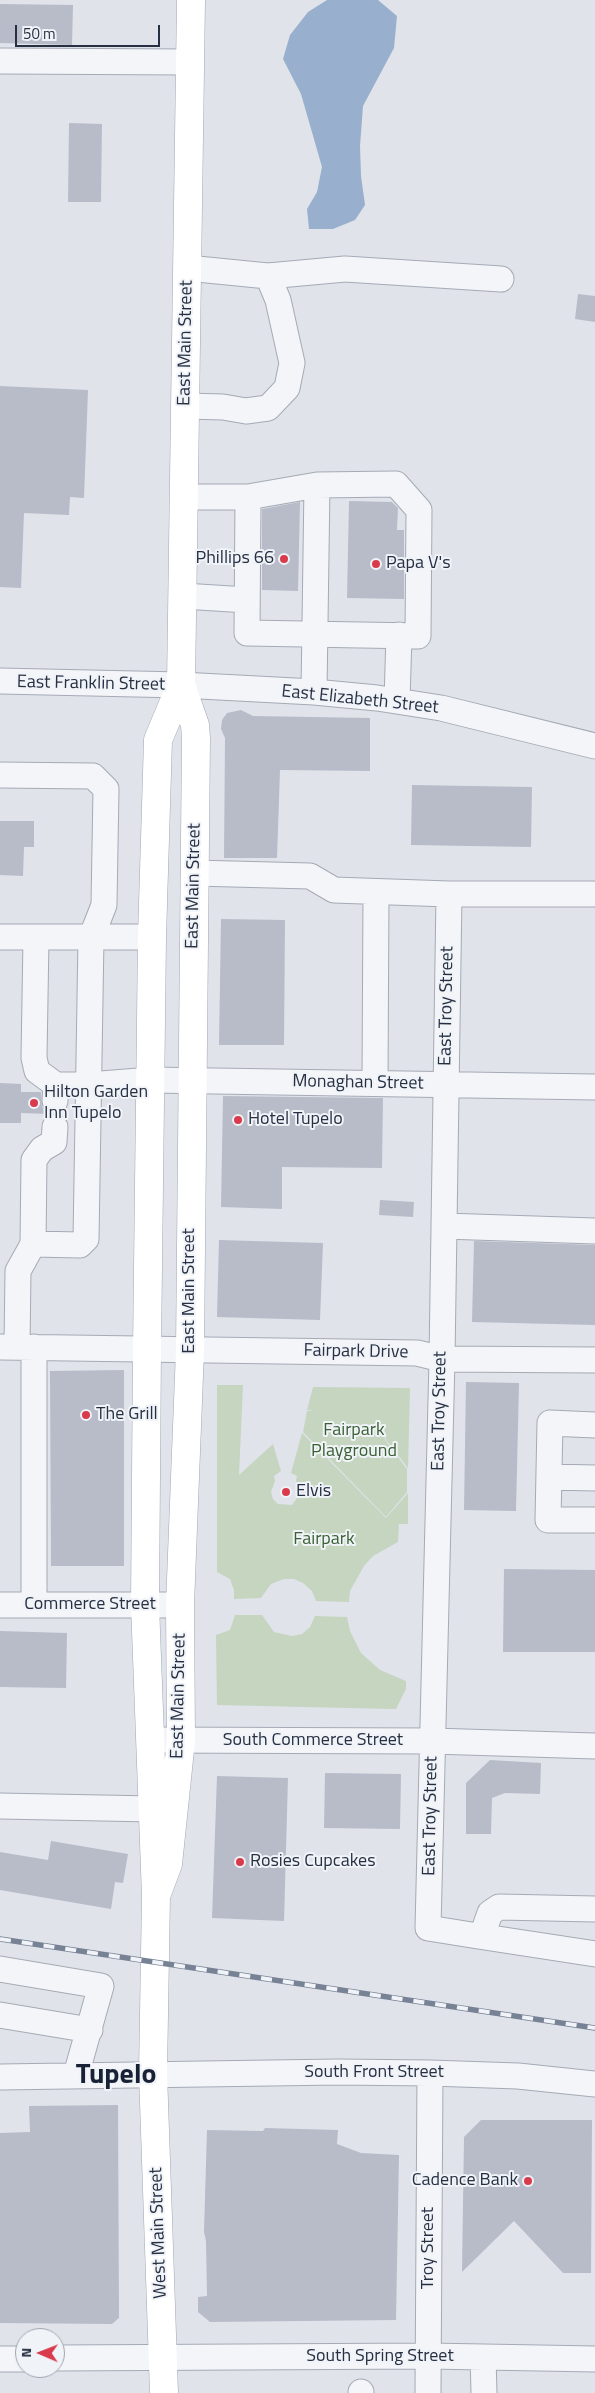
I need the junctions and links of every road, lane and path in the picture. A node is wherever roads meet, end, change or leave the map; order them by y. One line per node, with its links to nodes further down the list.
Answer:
1 (191, 0): 3 (main road, East Main Street)
2 (0, 61): 3 (street)
3 (190, 62): 4 (main road, East Main Street)
4 (187, 268): 5 (street); 7 (main road, East Main Street)
5 (268, 276): 6 (street); 7 (street)
6 (501, 279)
7 (186, 406): 9 (main road, East Main Street)
8 (317, 485): 10 (street); 13 (street); 14 (street)
9 (184, 497): 10 (street); 11 (main road, East Main Street)
10 (248, 497): 12 (street)
11 (183, 596): 12 (street); 16 (main road, East Main Street)
12 (247, 600): 13 (street)
13 (314, 634): 14 (street); 17 (street)
14 (398, 636): 18 (street)
15 (0, 681): 16 (street, East Franklin Street)
16 (181, 685): 17 (street, East Elizabeth Street); 21 (main road, East Main Street); 28 (main road, East Main Street)
17 (314, 692): 18 (street, East Elizabeth Street)
18 (397, 701): 19 (street, East Elizabeth Street)
19 (595, 746)
20 (0, 775): 27 (street)
21 (194, 873): 22 (street); 30 (main road, East Main Street)
22 (376, 892): 23 (street); 31 (street)
23 (449, 894): 24 (street); 32 (street, East Troy Street)
24 (595, 894)
25 (0, 937): 26 (street)
26 (36, 938): 27 (street); 33 (street, Monaghan Street)
27 (91, 938): 28 (street); 33 (street)
28 (152, 938): 29 (main road, East Main Street)
29 (151, 1080): 30 (street, Monaghan Street); 33 (street, Monaghan Street); 40 (main road, East Main Street)
30 (192, 1080): 31 (street, Monaghan Street); 41 (main road, East Main Street)
31 (375, 1083): 32 (street, Monaghan Street)
32 (446, 1084): 34 (street, Monaghan Street); 36 (street, East Troy Street)
33 (89, 1085): 35 (street)
34 (595, 1087)
35 (88, 1142): 38 (street); 38 (street)
36 (444, 1226): 37 (street); 42 (street, East Troy Street)
37 (595, 1230)
38 (32, 1244): 39 (street)
39 (17, 1347): 40 (street, Fairpark Drive); 50 (street)
40 (147, 1349): 41 (street, Fairpark Drive); 48 (main road, East Main Street)
41 (190, 1350): 42 (street, Fairpark Drive); 49 (main road, East Main Street)
42 (442, 1359): 43 (street, Fairpark Drive); 54 (street, East Troy Street)
43 (595, 1360)
44 (595, 1425): 45 (street)
45 (549, 1476): 46 (street); 47 (street)
46 (595, 1478)
47 (595, 1520)
48 (145, 1604): 49 (street, Commerce Street); 50 (street, Commerce Street); 52 (main road, East Main Street)
49 (180, 1604): 53 (main road, East Main Street)
50 (34, 1605): 51 (street, Commerce Street)
51 (0, 1606)
52 (150, 1740): 53 (street, South Commerce Street); 57 (main road, East Main Street)
53 (181, 1740): 54 (street, South Commerce Street); 58 (main road, East Main Street)
54 (432, 1741): 55 (street, South Commerce Street); 60 (street, East Troy Street)
55 (595, 1746)
56 (0, 1806): 57 (street)
57 (153, 1809): 58 (main road, East Main Street)
58 (156, 1896): 65 (main road, East Main Street)
59 (595, 1909): 60 (street)
60 (478, 1936): 61 (street)
61 (595, 1954)
62 (0, 1970): 64 (street)
63 (0, 2015): 64 (street)
64 (90, 2030): 67 (street)
65 (153, 2073): 66 (street, South Front Street); 67 (street, South Front Street); 73 (main road, West Main Street)
66 (430, 2073): 69 (street, South Front Street); 70 (street, Troy Street)
67 (76, 2075): 68 (street, South Front Street)
68 (0, 2077)
69 (595, 2084)
70 (428, 2356): 71 (street, South Spring Street); 73 (street, South Spring Street); 78 (street, Troy Street)
71 (483, 2357): 76 (street, South Spring Street); 79 (street)
72 (65, 2358): 73 (street, South Spring Street)
73 (164, 2358): 77 (main road, West Main Street)
74 (0, 2359): 75 (street)
75 (15, 2359)
76 (595, 2359)
77 (164, 2393)
78 (428, 2393)
79 (484, 2393)

